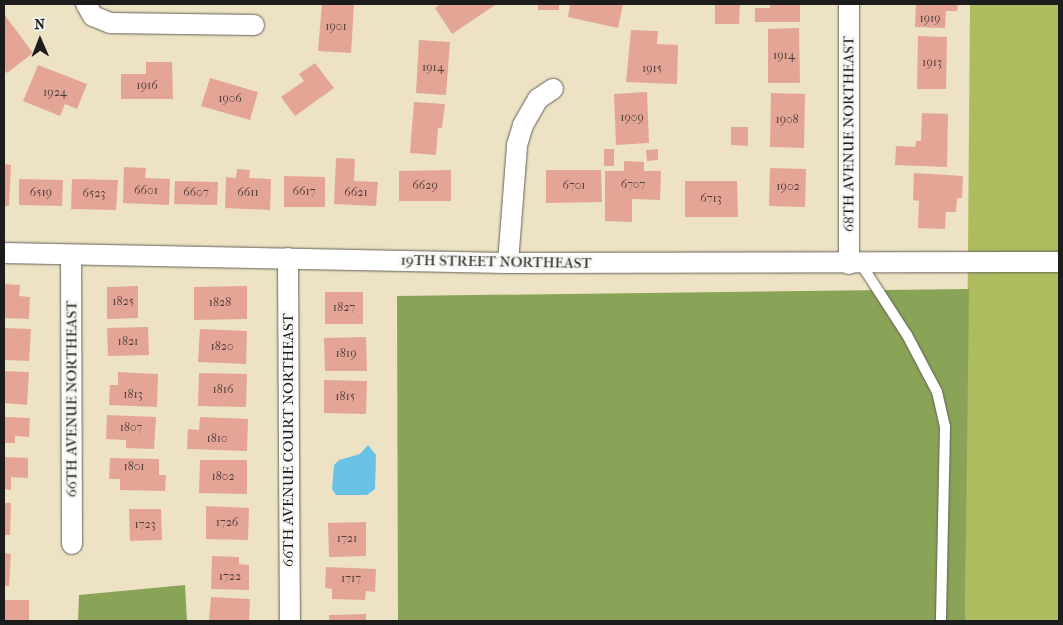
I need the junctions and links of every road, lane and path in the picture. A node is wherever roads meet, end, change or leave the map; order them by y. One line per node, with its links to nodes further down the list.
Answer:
1 (86, 4): 3 (street)
2 (849, 4): 10 (street, 68TH AVENUE NORTHEAST)
3 (254, 25)
4 (553, 89): 9 (street)
5 (4, 253): 6 (street, 19TH STREET NORTHEAST)
6 (71, 255): 7 (street, 19TH STREET NORTHEAST); 11 (street, 66TH AVENUE NORTHEAST)
7 (288, 258): 9 (street, 19TH STREET NORTHEAST); 12 (street, 66TH AVENUE COURT NORTHEAST)
8 (1059, 262): 10 (street, 19TH STREET NORTHEAST)
9 (508, 263): 10 (street, 19TH STREET NORTHEAST)
10 (855, 264): 13 (lane)
11 (72, 544)
12 (290, 621)
13 (941, 621)

